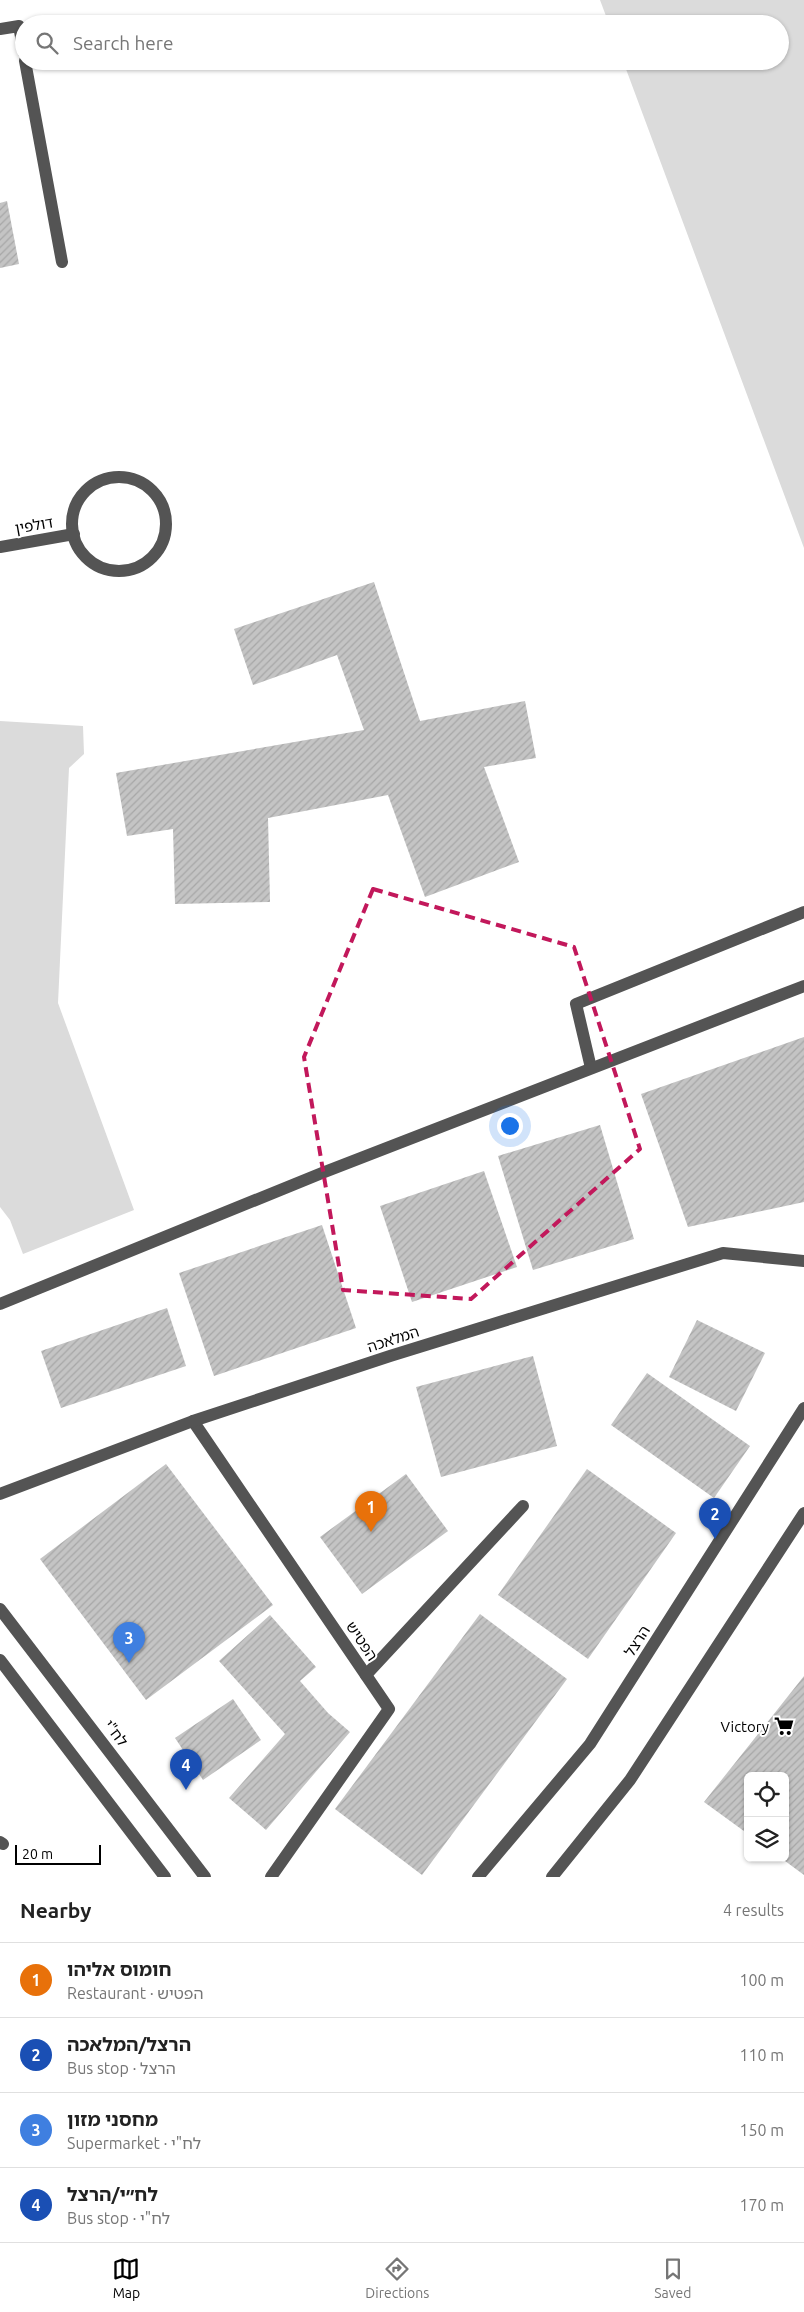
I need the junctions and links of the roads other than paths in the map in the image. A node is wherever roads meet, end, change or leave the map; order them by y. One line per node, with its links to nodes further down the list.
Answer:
1 (15, 27): 2 (street)
2 (0, 29)
3 (27, 70): 4 (street)
4 (62, 262)
5 (74, 534): 5 (street); 6 (street, דולפין)
6 (0, 547)
7 (804, 912): 9 (street)
8 (804, 986): 9 (street)
9 (591, 1068): 11 (street)
10 (804, 1261): 13 (street, המלאכה)
11 (0, 1304)
12 (804, 1408): 24 (street, הרצל)
13 (193, 1421): 14 (street, המלאכה); 20 (street, הפטיש)
14 (0, 1494)
15 (522, 1506): 20 (street)
16 (804, 1513): 25 (street)
17 (0, 1609): 22 (street, לח"י)
18 (0, 1660): 19 (street)
19 (4, 1674): 21 (street)
20 (366, 1675): 23 (street, הפטיש)
21 (165, 1877)
22 (205, 1877)
23 (271, 1877)
24 (478, 1877)
25 (552, 1877)

